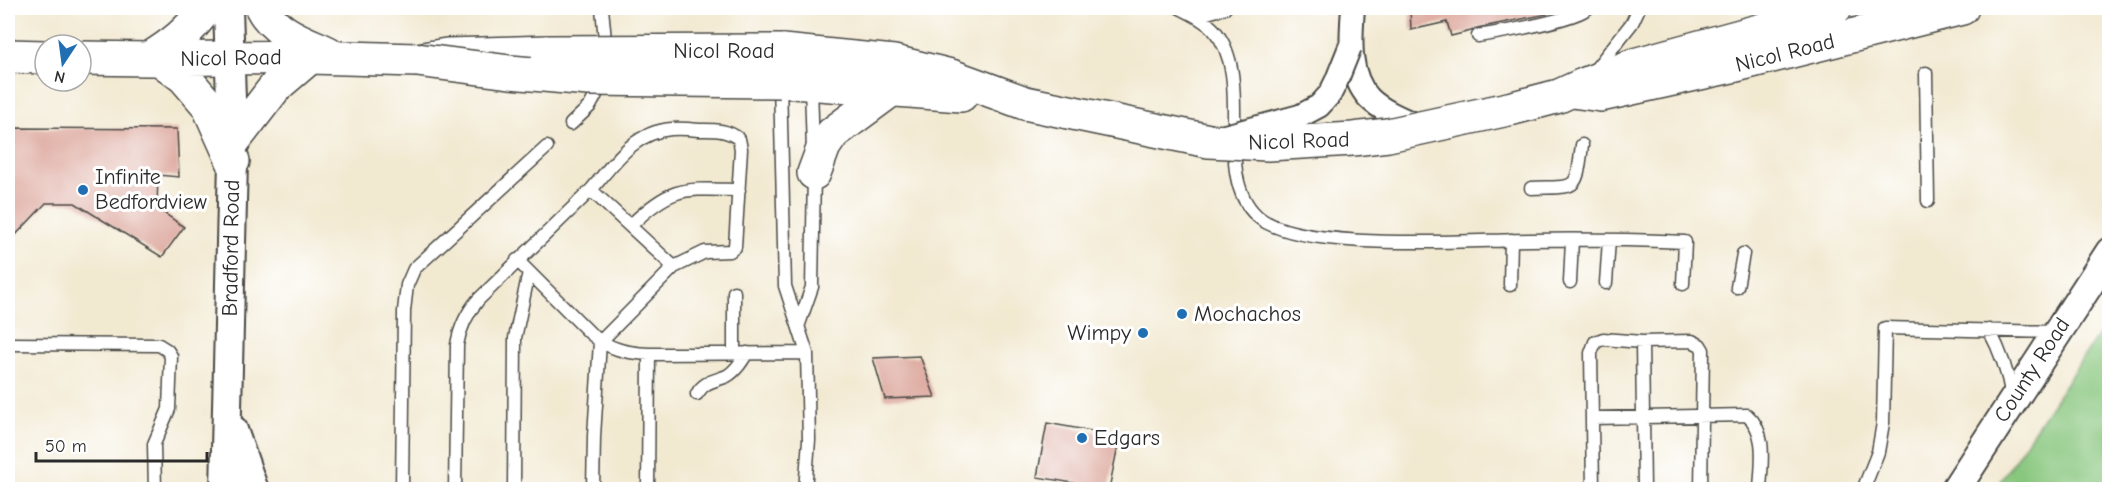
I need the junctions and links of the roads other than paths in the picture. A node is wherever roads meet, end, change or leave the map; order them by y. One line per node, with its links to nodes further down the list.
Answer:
1 (207, 8): 20 (main road)
2 (228, 8): 17 (street, Bradford Road)
3 (262, 8): 18 (main road)
4 (602, 8): 26 (lane)
5 (1180, 8): 12 (lane)
6 (1225, 8): 12 (lane)
7 (1353, 8): 14 (street)
8 (1588, 8): 13 (lane)
9 (1639, 8): 23 (lane)
10 (1835, 8): 23 (main road, Nicol Road)
11 (1962, 8): 23 (main road, Nicol Road)
12 (1196, 16): 38 (lane)
13 (1478, 36)
14 (1350, 47): 27 (street, bridge); 28 (street, bridge)
15 (8, 56): 16 (main road)
16 (33, 57)
17 (228, 57): 18 (main road, Nicol Road); 20 (main road, Nicol Road); 31 (street, Bradford Road)
18 (324, 57): 21 (main road, Nicol Road, bridge); 31 (main road)
19 (93, 58): 20 (main road, Nicol Road)
20 (154, 59): 31 (main road)
21 (797, 67): 24 (main road, Nicol Road); 25 (main road, Nicol Road); 32 (lane); 52 (lane)
22 (1926, 73): 36 (lane)
23 (1577, 88): 27 (main road, Nicol Road, bridge)
24 (891, 90): 25 (main road, Nicol Road); 32 (main road)
25 (1025, 103): 28 (main road, Nicol Road, bridge)
26 (571, 124)
27 (1423, 128): 28 (main road, Nicol Road, bridge)
28 (1209, 141)
29 (1582, 145): 33 (lane)
30 (547, 147): 71 (lane)
31 (233, 152): 64 (street, Bradford Road)
32 (814, 173): 52 (lane)
33 (1531, 188)
34 (591, 190): 35 (lane); 37 (lane); 43 (lane)
35 (739, 190): 37 (lane); 44 (lane)
36 (1928, 201)
37 (631, 225): 44 (lane)
38 (1511, 240): 39 (lane); 49 (lane)
39 (1572, 240): 40 (lane); 46 (lane)
40 (1609, 240): 47 (lane); 48 (lane)
41 (2109, 252): 54 (street, County Road)
42 (1743, 254): 50 (lane)
43 (517, 260): 45 (lane); 72 (lane)
44 (674, 267): 55 (lane)
45 (529, 272): 55 (lane); 73 (lane)
46 (1570, 282)
47 (1606, 283)
48 (1683, 284)
49 (1510, 285)
50 (1737, 287)
51 (734, 292): 58 (lane)
52 (799, 324): 60 (lane)
53 (1989, 330): 54 (lane); 63 (lane); 81 (lane)
54 (2056, 332): 63 (street, County Road)
55 (600, 342): 61 (lane); 74 (lane)
56 (1642, 342): 65 (lane); 66 (lane); 67 (lane)
57 (8, 344): 68 (lane)
58 (734, 353): 59 (lane); 61 (lane)
59 (747, 353): 60 (lane); 62 (lane)
60 (807, 353): 76 (lane)
61 (649, 354): 75 (lane)
62 (697, 394)
63 (2013, 401): 82 (street, County Road)
64 (227, 411): 69 (street, Bradford Road); 70 (street)
65 (1701, 416): 66 (lane); 79 (lane); 80 (lane)
66 (1644, 417): 67 (lane); 78 (lane)
67 (1593, 418): 77 (lane)
68 (155, 489)
69 (225, 489)
70 (254, 489)
71 (402, 489)
72 (455, 489)
73 (514, 489)
74 (593, 489)
75 (648, 489)
76 (804, 489)
77 (1593, 489)
78 (1644, 489)
79 (1701, 489)
80 (1760, 489)
81 (1863, 489)
82 (1955, 489)

